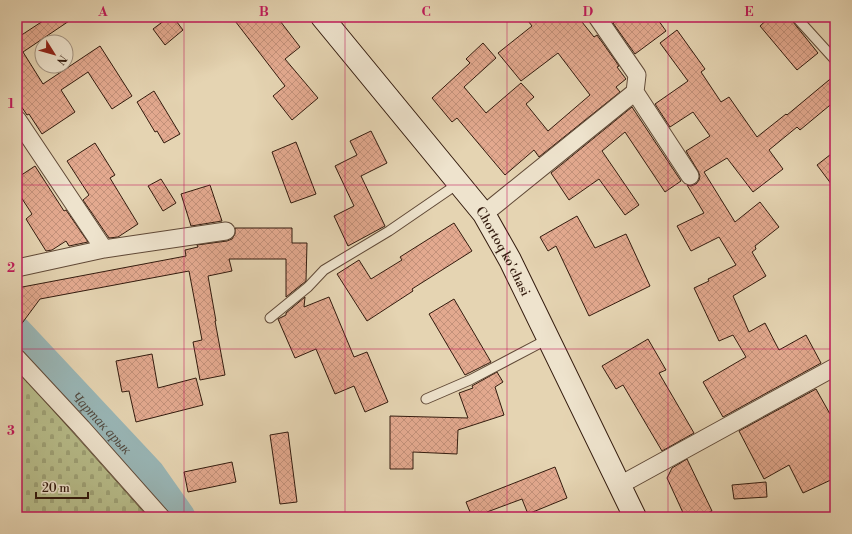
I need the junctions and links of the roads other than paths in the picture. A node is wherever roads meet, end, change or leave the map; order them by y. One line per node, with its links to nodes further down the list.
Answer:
1 (322, 17): 8 (street, Chortoq ko'chasi)
2 (597, 17): 5 (street)
3 (796, 17): 4 (lane)
4 (835, 60)
5 (635, 92): 7 (street); 9 (street)
6 (17, 119): 11 (street)
7 (690, 176)
8 (459, 182): 9 (street, Chortoq ko'chasi); 13 (lane)
9 (484, 214): 14 (street, Chortoq ko'chasi)
10 (226, 231): 11 (street)
11 (104, 249): 12 (street)
12 (17, 268)
13 (270, 318)
14 (548, 339): 17 (lane); 18 (street, Chortoq ko'chasi)
15 (17, 358): 19 (street)
16 (835, 367): 18 (street)
17 (426, 399)
18 (620, 485): 20 (street, Chortoq ko'chasi)
19 (161, 517)
20 (635, 517)

